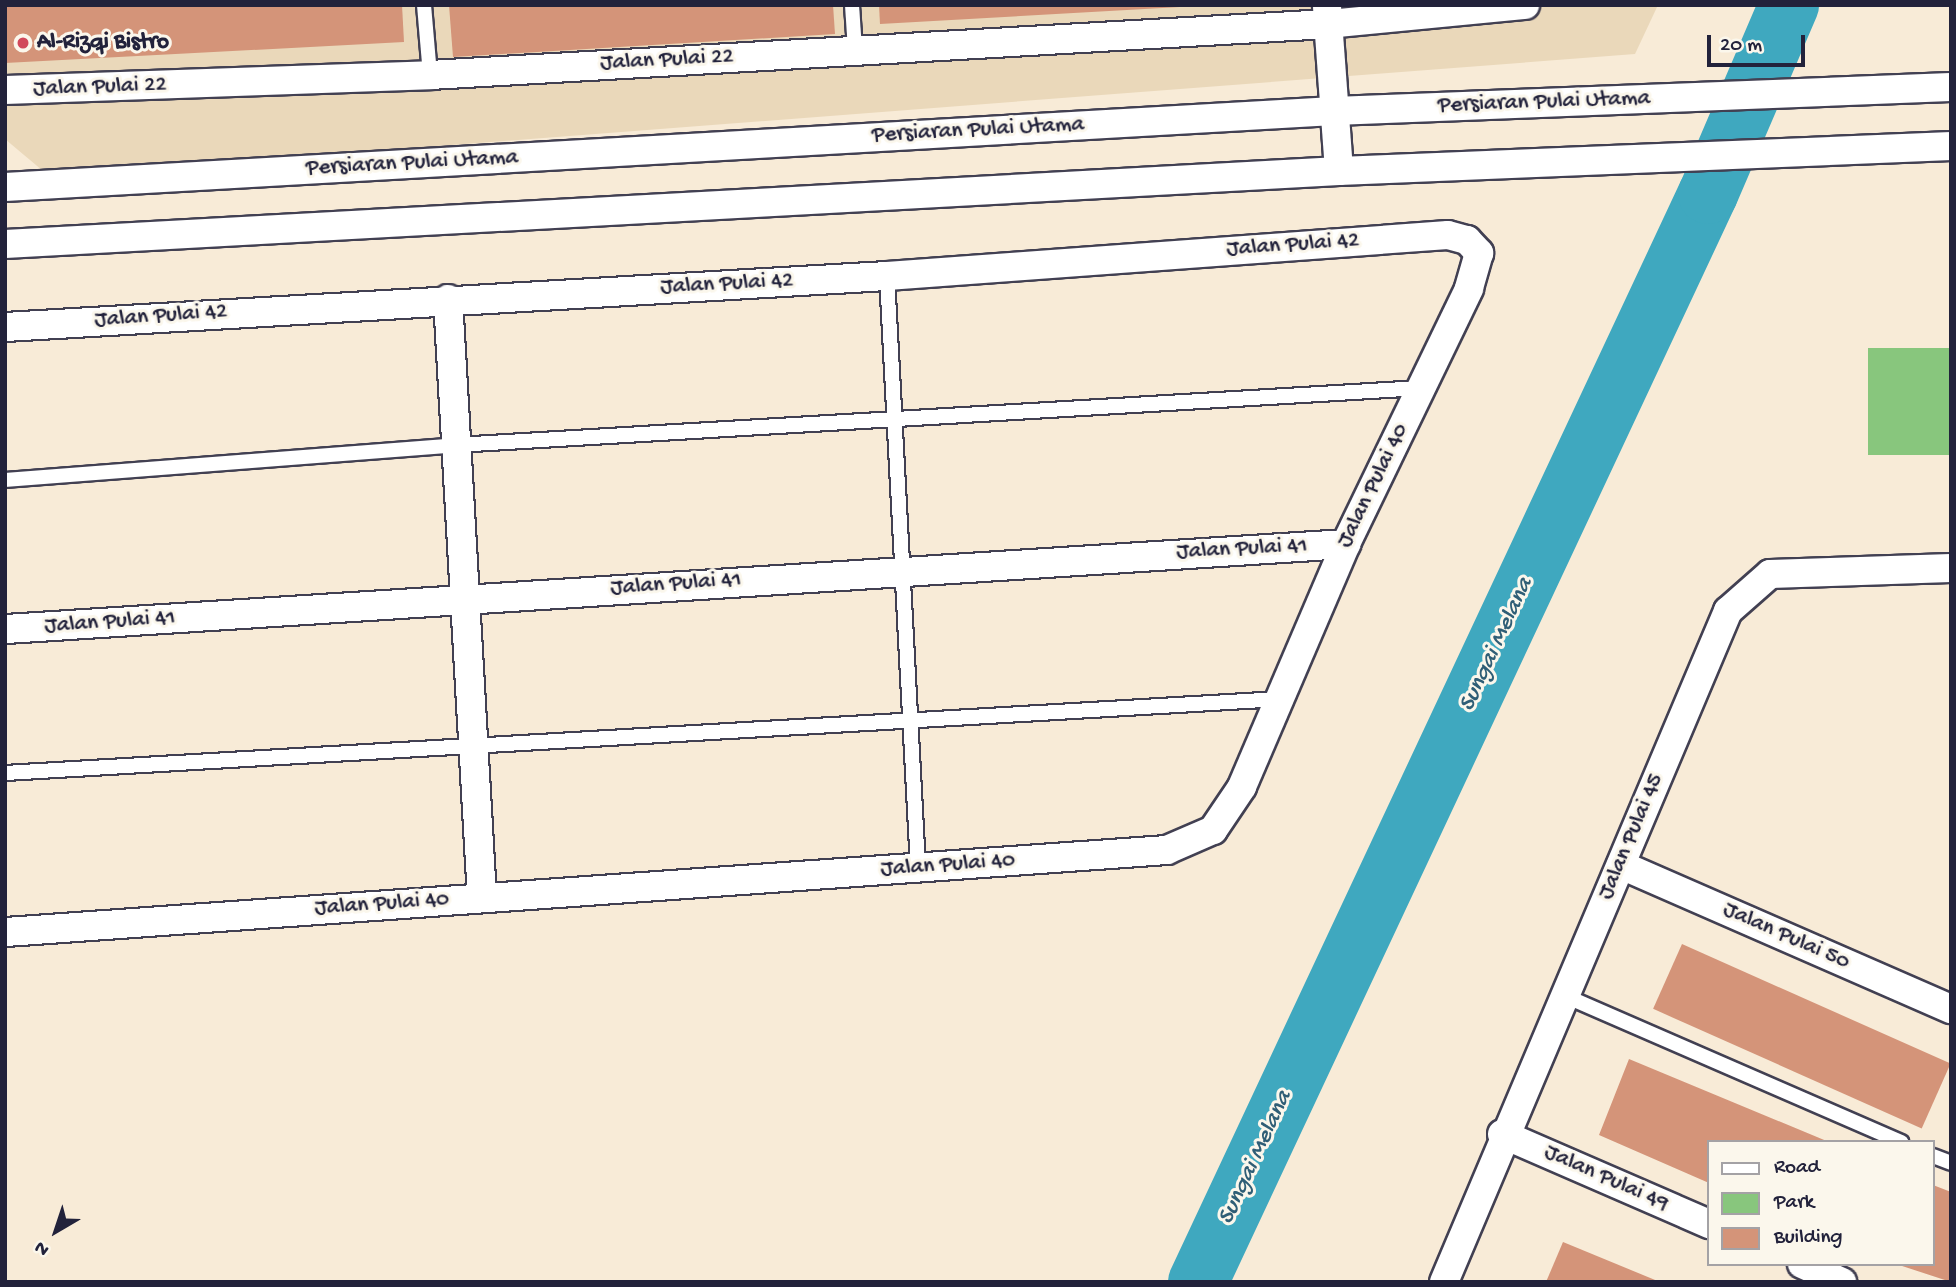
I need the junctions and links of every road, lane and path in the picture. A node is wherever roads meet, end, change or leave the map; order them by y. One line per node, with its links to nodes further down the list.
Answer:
1 (424, 5): 6 (lane)
2 (852, 5): 5 (lane)
3 (1525, 5): 4 (street, Jalan Pulai 22)
4 (1327, 15): 5 (street, Jalan Pulai 22); 9 (street)
5 (855, 50): 6 (street, Jalan Pulai 22)
6 (430, 75): 8 (street, Jalan Pulai 22)
7 (1951, 87): 9 (street, Persiaran Pulai Utama)
8 (5, 90)
9 (1334, 111): 11 (street); 12 (street, Persiaran Pulai Utama)
10 (1951, 146): 11 (street)
11 (1339, 171): 14 (street)
12 (5, 187)
13 (1448, 235): 15 (street, Jalan Pulai 42); 18 (street, Jalan Pulai 40)
14 (5, 244)
15 (887, 276): 16 (street, Jalan Pulai 42); 19 (lane)
16 (448, 299): 17 (street, Jalan Pulai 42); 20 (street)
17 (5, 327)
18 (1421, 388): 19 (lane); 22 (street, Jalan Pulai 40)
19 (898, 419): 20 (lane); 24 (lane)
20 (456, 445): 21 (lane); 25 (street)
21 (5, 480)
22 (1346, 544): 24 (street, Jalan Pulai 41); 27 (street, Jalan Pulai 40)
23 (1951, 568): 31 (street, Jalan Pulai 45)
24 (902, 569): 25 (street, Jalan Pulai 41); 28 (lane)
25 (465, 600): 26 (street, Jalan Pulai 41); 29 (street)
26 (6, 629)
27 (1279, 699): 28 (lane); 32 (street, Jalan Pulai 40)
28 (911, 720): 29 (lane); 32 (lane)
29 (473, 745): 30 (lane); 33 (street)
30 (5, 773)
31 (1621, 865): 35 (street, Jalan Pulai 45); 36 (street, Jalan Pulai 50)
32 (918, 868): 33 (street, Jalan Pulai 40)
33 (482, 898): 34 (street, Jalan Pulai 40)
34 (5, 932)
35 (1563, 995): 37 (street, Jalan Pulai 45); 38 (lane)
36 (1951, 1009)
37 (1502, 1133): 39 (street, Jalan Pulai 49); 41 (street, Jalan Pulai 45)
38 (1896, 1140)
39 (1708, 1224)
40 (1806, 1266): 42 (street)
41 (1451, 1279)
42 (1842, 1282)

